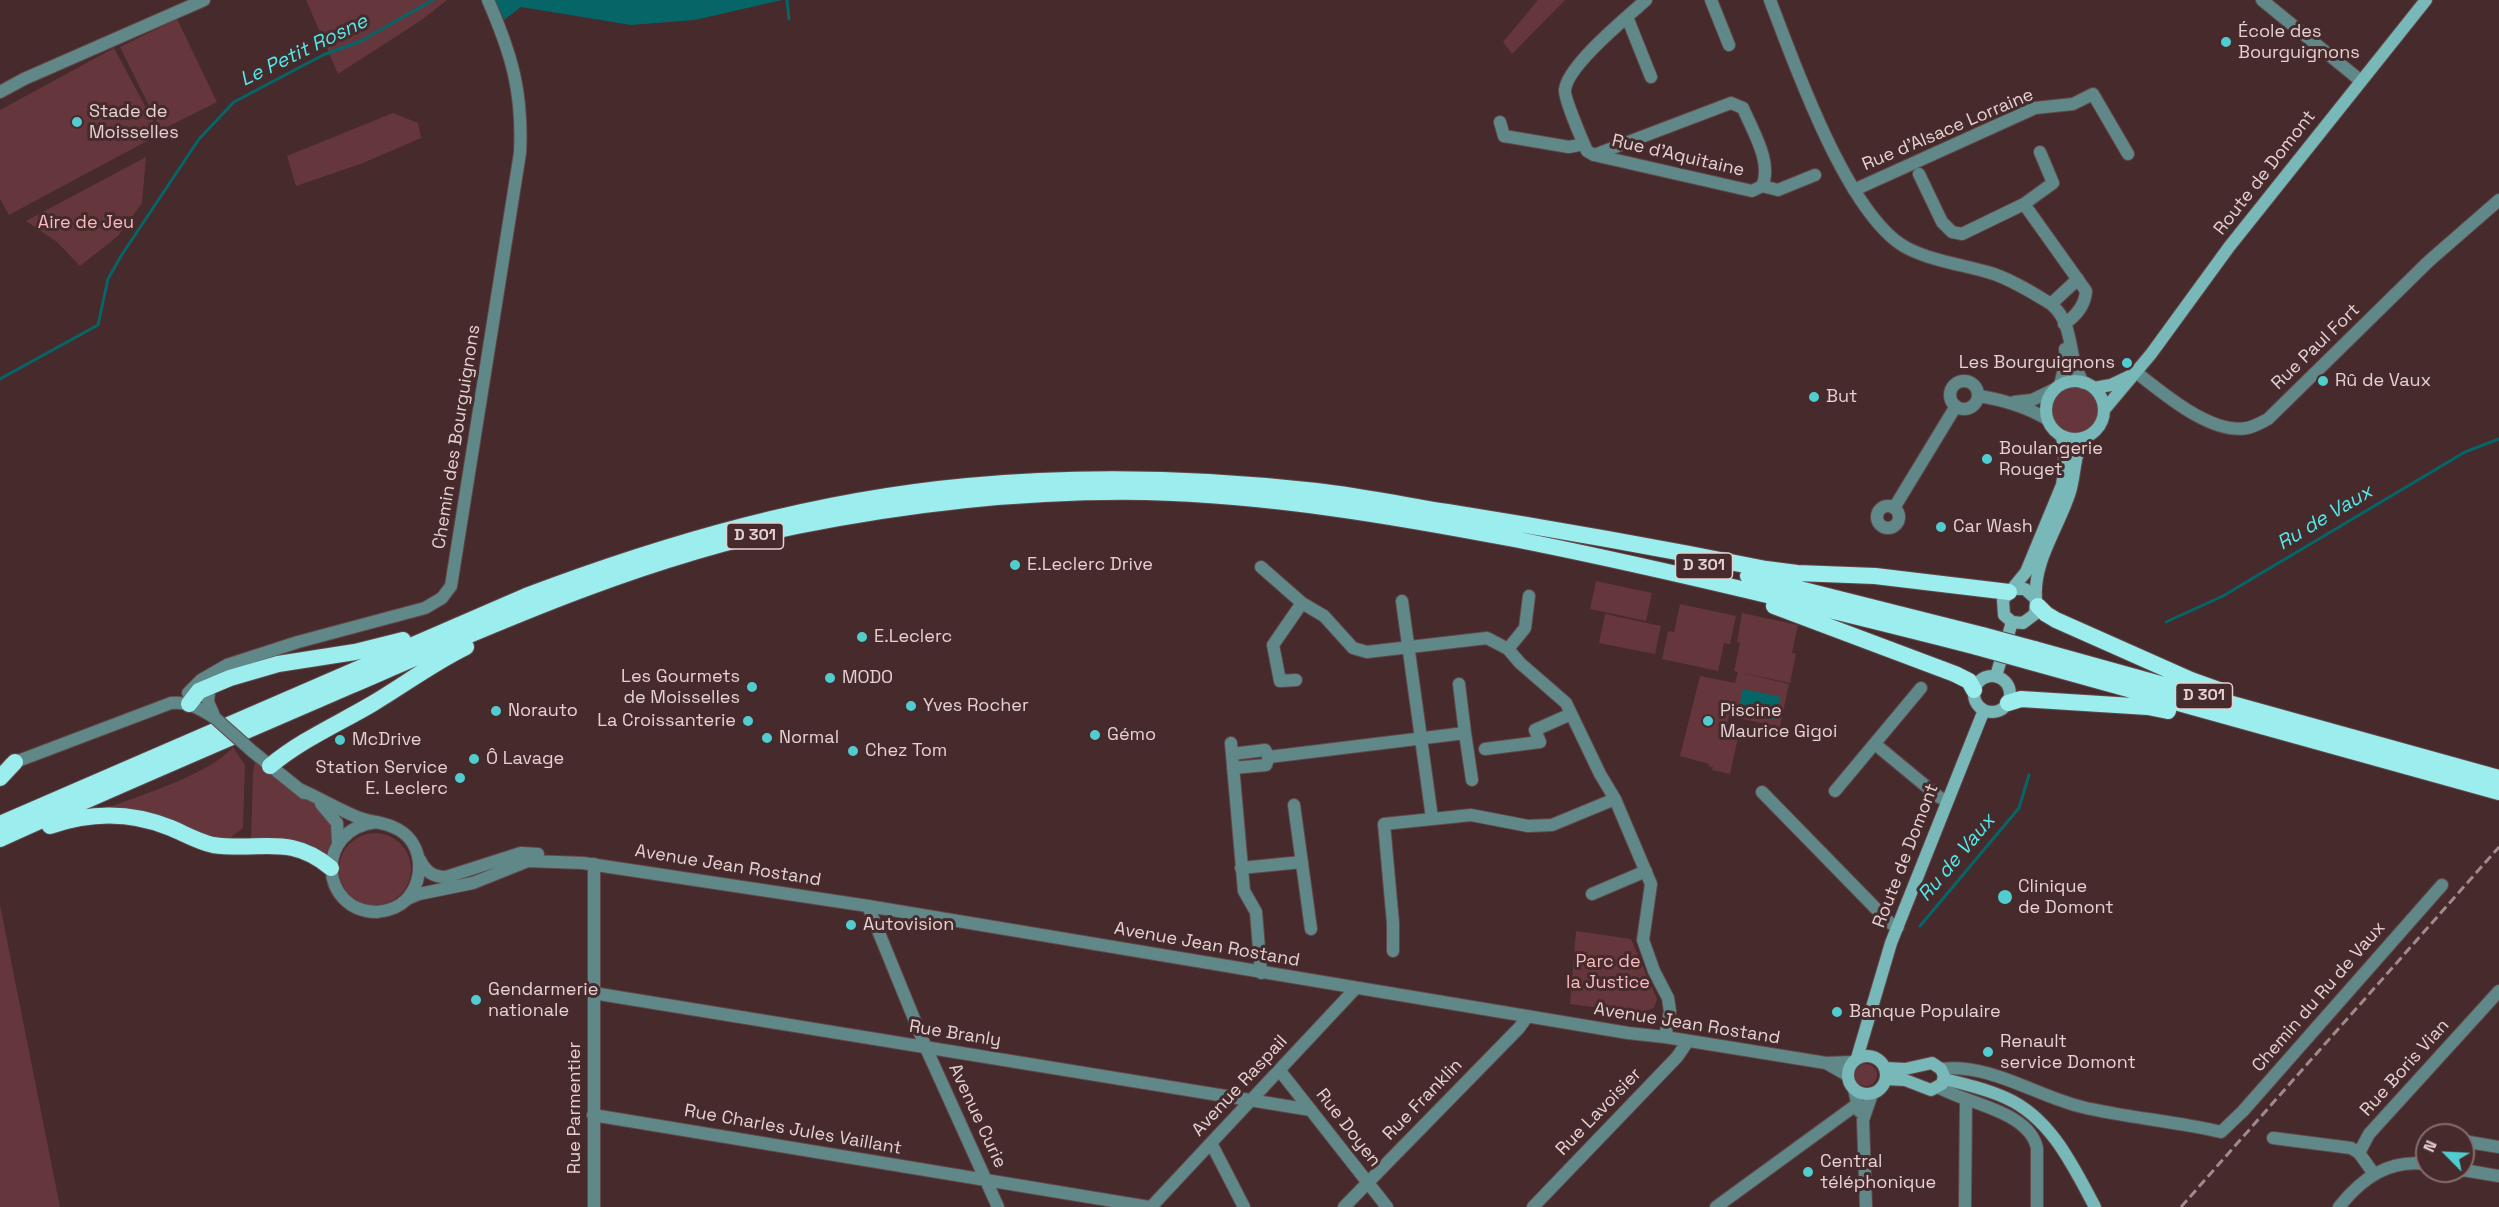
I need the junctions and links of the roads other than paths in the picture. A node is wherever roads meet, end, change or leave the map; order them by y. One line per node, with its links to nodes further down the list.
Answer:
1 (204, 0): 12 (street)
2 (488, 0): 49 (street, Chemin des Bourguignons)
3 (1646, 0): 8 (street)
4 (1711, 0): 9 (street)
5 (1770, 0): 21 (street)
6 (2262, 0): 11 (street)
7 (2426, 0): 11 (main road, Route de Domont)
8 (1627, 17): 10 (street); 14 (street)
9 (1729, 45)
10 (1651, 77)
11 (2361, 81): 27 (main road, Route de Domont)
12 (0, 92)
13 (1500, 122): 14 (street)
14 (1584, 144): 17 (street)
15 (2040, 152): 23 (street)
16 (2128, 154): 21 (street, Rue d'Alsace Lorraine)
17 (1594, 155): 20 (street, Rue d'Aquitaine); 20 (street, Rue d'Aquitaine)
18 (1919, 174): 23 (street)
19 (1815, 175): 20 (street)
20 (1762, 186)
21 (1854, 190): 25 (street)
22 (2499, 200): 27 (street, Rue Paul Fort)
23 (2024, 204): 24 (street)
24 (2079, 279): 25 (street); 26 (street)
25 (2051, 304): 26 (street)
26 (2064, 324): 28 (street); 29 (street)
27 (2137, 373): 28 (main road, Route de Domont); 33 (main road, Route de Domont)
28 (2088, 385): 29 (main road); 33 (main road)
29 (2058, 387): 31 (street); 34 (main road)
30 (1978, 396): 31 (street); 32 (street); 32 (street)
31 (2013, 403): 34 (street)
32 (1956, 406): 37 (street)
33 (2104, 410): 36 (main road)
34 (2047, 419): 35 (main road)
35 (2062, 436): 36 (main road); 42 (main road)
36 (2084, 438): 46 (main road)
37 (1894, 507)
38 (1424, 509): 42 (highway); 48 (highway, D 301); 50 (highway, D 301)
39 (837, 519): 40 (highway, D 301); 73 (highway); 88 (highway, D 301)
40 (1571, 550): 48 (highway, D 301); 60 (highway)
41 (1262, 567): 45 (street)
42 (2012, 590): 46 (main road); 47 (main road)
43 (1529, 596): 52 (street)
44 (1402, 601): 51 (street)
45 (1302, 603): 51 (street); 56 (street)
46 (2037, 603): 47 (main road); 70 (highway)
47 (2012, 622): 55 (main road)
48 (1980, 641): 70 (highway, D 301, bridge)
49 (298, 642): 53 (street); 54 (street, Chemin des Bourguignons)
50 (418, 643): 53 (highway); 87 (highway, D 301)
51 (1408, 646): 52 (street); 67 (street)
52 (1508, 649): 64 (street)
53 (301, 660): 58 (highway)
54 (216, 669): 58 (street); 61 (street, Chemin des Bourguignons)
55 (1996, 676): 60 (main road); 62 (main road)
56 (1296, 680)
57 (1459, 684): 66 (street)
58 (209, 686): 61 (highway); 65 (street)
59 (1921, 688): 68 (street)
60 (1974, 690): 63 (main road)
61 (186, 703): 65 (street); 72 (street)
62 (2008, 703): 63 (main road); 70 (highway)
63 (1984, 710): 83 (main road, Route de Domont)
64 (1571, 714): 69 (street); 82 (street)
65 (215, 718): 73 (street, bridge)
66 (1465, 734): 67 (street); 77 (street)
67 (1421, 738): 71 (street); 85 (street)
68 (1875, 744): 79 (street); 83 (street)
69 (1485, 749)
70 (2370, 749): 76 (highway, D 301); 81 (highway, D 301)
71 (1269, 757): 74 (street); 74 (street)
72 (8, 765): 75 (highway)
73 (270, 766): 78 (street)
74 (1233, 768): 95 (street)
75 (0, 778)
76 (2499, 778)
77 (1472, 780)
78 (299, 789): 86 (street); 89 (street)
79 (1835, 791)
80 (1762, 792): 101 (street)
81 (2499, 792)
82 (1615, 799): 85 (street); 96 (street)
83 (1947, 801): 101 (main road, Route de Domont)
84 (1294, 805): 92 (street)
85 (1432, 818): 103 (street)
86 (377, 822): 89 (street); 91 (street)
87 (0, 824)
88 (0, 839)
89 (337, 844): 94 (street)
90 (0, 845): 94 (highway)
91 (419, 859): 93 (street, Avenue Jean Rostand); 99 (street)
92 (1302, 862): 95 (street); 102 (street)
93 (589, 863): 99 (street, Avenue Jean Rostand); 100 (street, Avenue Jean Rostand); 107 (street, Rue Parmentier)
94 (331, 868): 99 (street)
95 (1241, 868): 104 (street)
96 (1646, 871): 98 (street); 110 (street)
97 (2442, 885): 119 (street, Chemin du Ru de Vaux)
98 (1592, 894)
99 (407, 899)
100 (868, 906): 104 (street, Avenue Jean Rostand); 112 (street, Avenue Curie)
101 (1898, 927): 109 (main road, Route de Domont)
102 (1311, 929)
103 (1393, 951)
104 (1261, 973): 105 (street, Avenue Jean Rostand)
105 (1355, 989): 108 (street, Avenue Jean Rostand); 116 (street, Avenue Raspail)
106 (2499, 991): 132 (street, Rue Boris Vian)
107 (593, 993): 112 (street, Rue Branly); 126 (street, Rue Parmentier)
108 (1527, 1017): 110 (street, Avenue Jean Rostand); 138 (street, Rue Franklin)
109 (1870, 1018): 113 (main road, Route de Domont); 114 (main road, Route de Domont)
110 (1665, 1037): 111 (street, Avenue Jean Rostand)
111 (1688, 1041): 115 (street, Avenue Jean Rostand); 145 (street, Rue Lavoisier)
112 (926, 1048): 122 (street, Rue Branly); 137 (street, Avenue Curie)
113 (1874, 1057): 114 (main road); 117 (main road)
114 (1855, 1060): 115 (street, Avenue Jean Rostand); 118 (main road)
115 (1826, 1063): 118 (street, Avenue Jean Rostand)
116 (1280, 1071): 122 (street, Avenue Raspail); 125 (street, Rue Doyen)
117 (1886, 1073): 119 (main road); 119 (main road); 121 (main road)
118 (1848, 1076): 120 (main road)
119 (1941, 1078): 123 (street); 150 (main road)
120 (1854, 1089): 121 (main road); 124 (street)
121 (1872, 1094): 127 (street)
122 (1251, 1101): 125 (street, Rue Branly); 129 (street, Avenue Raspail)
123 (1966, 1101): 148 (street); 149 (street)
124 (1856, 1105): 127 (street); 146 (street)
125 (1311, 1110): 138 (street, Rue Doyen)
126 (593, 1115): 137 (street, Rue Charles Jules Vaillant); 139 (street, Rue Parmentier)
127 (1863, 1120): 147 (street)
128 (2273, 1138): 132 (street)
129 (1211, 1143): 141 (street, Avenue Raspail); 142 (street)
130 (2475, 1143): 131 (street)
131 (2499, 1147)
132 (2359, 1152): 135 (street)
133 (2415, 1163): 135 (street)
134 (2475, 1172): 136 (street)
135 (2374, 1174): 151 (street)
136 (2499, 1176)
137 (987, 1180): 140 (street, Avenue Curie); 141 (street, Rue Charles Jules Vaillant)
138 (1368, 1182): 143 (street, Rue Franklin); 144 (street, Rue Doyen)
139 (594, 1207)
140 (998, 1207)
141 (1150, 1207)
142 (1244, 1207)
143 (1344, 1207)
144 (1387, 1207)
145 (1533, 1207)
146 (1716, 1207)
147 (1866, 1207)
148 (1965, 1207)
149 (2037, 1207)
150 (2095, 1207)
151 (2339, 1207)

